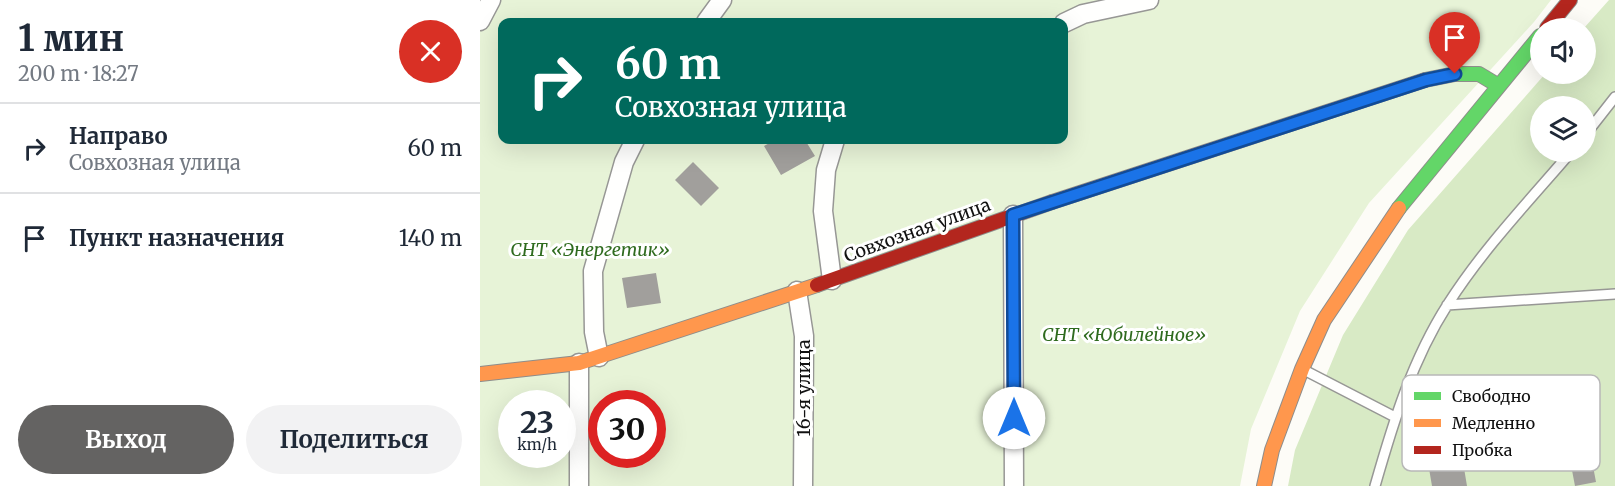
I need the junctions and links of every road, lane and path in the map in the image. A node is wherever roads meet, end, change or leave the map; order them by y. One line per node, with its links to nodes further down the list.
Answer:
1 (491, 0): 7 (street)
2 (722, 0): 5 (street)
3 (1149, 0): 8 (street)
4 (1570, 0): 6 (street)
5 (709, 18)
6 (1555, 18)
7 (480, 21)
8 (1068, 21)
9 (1530, 48): 10 (street)
10 (1499, 86): 16 (street, Совхозная улица); 23 (street)
11 (1615, 97): 12 (lane)
12 (1596, 121)
13 (633, 144): 21 (street)
14 (834, 144): 17 (street)
15 (1562, 162): 20 (lane)
16 (1013, 215): 17 (street, Совхозная улица); 30 (street)
17 (832, 280): 18 (street, Совхозная улица)
18 (797, 291): 21 (street, Совхозная улица); 29 (street, 16-я улица)
19 (1615, 294): 20 (lane)
20 (1447, 305): 25 (lane)
21 (599, 357): 22 (street, Совхозная улица)
22 (579, 363): 24 (street, Совхозная улица); 28 (street)
23 (1302, 369): 27 (lane); 31 (street)
24 (480, 374)
25 (1412, 375)
26 (1402, 399): 27 (lane)
27 (1395, 417): 32 (lane)
28 (579, 486)
29 (803, 486)
30 (1014, 486)
31 (1264, 486)
32 (1375, 486)

